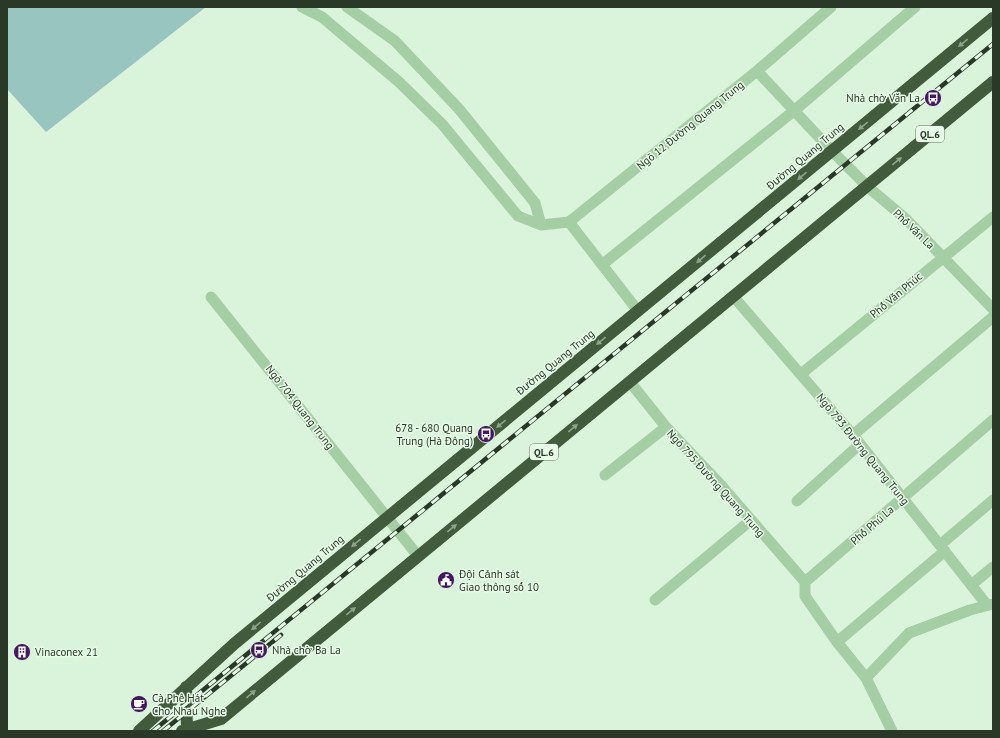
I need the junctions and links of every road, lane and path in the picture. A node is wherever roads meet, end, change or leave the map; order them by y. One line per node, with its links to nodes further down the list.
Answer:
1 (302, 7): 13 (street)
2 (347, 7): 13 (street)
3 (831, 7): 6 (street, Ngõ 12 Đường Quang Trung)
4 (915, 7): 8 (street)
5 (993, 18): 9 (highway, Đường Quang Trung, one-way to 9)
6 (757, 71): 8 (street, Phố Văn La); 12 (street, Ngõ 12 Đường Quang Trung)
7 (993, 82): 10 (highway, QL.6, one-way to 7)
8 (795, 110): 9 (street, Phố Văn La); 15 (street)
9 (832, 151): 10 (street, Phố Văn La); 19 (highway, Đường Quang Trung, one-way to 19)
10 (867, 186): 14 (street, Phố Văn La); 16 (highway, QL.6)
11 (993, 217): 14 (street, Phố Văn Phúc)
12 (569, 222): 13 (street); 15 (street)
13 (541, 225)
14 (942, 257): 18 (street, Phố Văn La); 21 (street, Phố Văn Phúc)
15 (603, 264): 19 (street)
16 (733, 296): 21 (street, Ngõ 793 Đường Quang Trung); 22 (highway, QL.6)
17 (211, 297): 30 (street, Ngõ 704 Quang Trung)
18 (993, 309)
19 (638, 310): 30 (highway, Đường Quang Trung, one-way to 30)
20 (993, 317): 25 (street)
21 (801, 374): 25 (street, Ngõ 793 Đường Quang Trung)
22 (630, 382): 24 (street, Ngõ 795 Đường Quang Trung); 33 (highway, QL.6, one-way to 22)
23 (993, 420): 27 (street, Phố Phú La)
24 (666, 427): 26 (street); 31 (street, Ngõ 795 Đường Quang Trung)
25 (857, 440): 27 (street, Ngõ 793 Đường Quang Trung); 29 (street)
26 (606, 475)
27 (903, 498): 32 (street, Ngõ 793 Đường Quang Trung); 35 (street, Phố Phú La)
28 (993, 500): 32 (street)
29 (797, 502)
30 (386, 518): 33 (street, Ngõ 704 Quang Trung); 41 (highway, Đường Quang Trung, one-way to 41)
31 (751, 520): 35 (street, Ngõ 795 Đường Quang Trung); 37 (street)
32 (942, 548): 36 (street, Ngõ 793 Đường Quang Trung); 39 (street)
33 (418, 556): 42 (highway, QL.6, one-way to 33)
34 (993, 567): 36 (street)
35 (805, 582): 39 (street)
36 (971, 585): 38 (street, Ngõ 793 Đường Quang Trung)
37 (655, 600)
38 (990, 605): 40 (street)
39 (837, 642): 40 (street)
40 (866, 678): 46 (street)
41 (186, 687): 43 (highway); 44 (highway, Đường Quang Trung)
42 (221, 719): 43 (highway, QL.6); 45 (highway)
43 (185, 730)
44 (138, 731)
45 (212, 731)
46 (892, 731)

